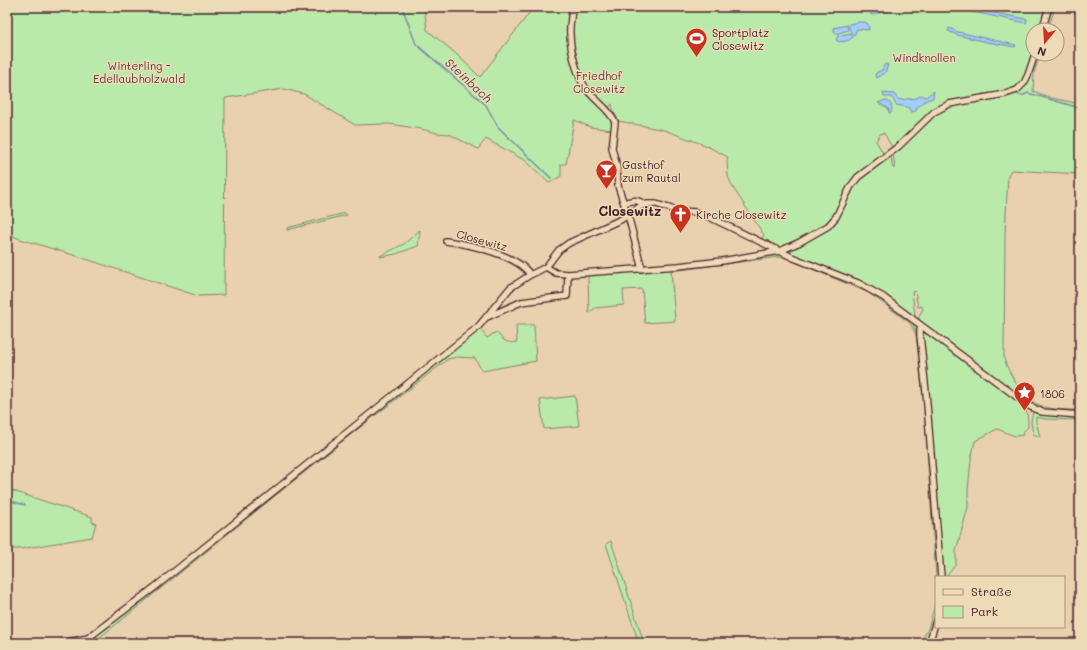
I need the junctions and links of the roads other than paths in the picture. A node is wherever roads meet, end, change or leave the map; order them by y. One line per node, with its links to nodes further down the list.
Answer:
1 (572, 7): 5 (street)
2 (1049, 7): 3 (street)
3 (1044, 22)
4 (1032, 62): 9 (street)
5 (624, 203): 6 (street); 7 (street)
6 (644, 205): 7 (street); 9 (street)
7 (628, 215): 10 (street); 11 (street)
8 (446, 241): 13 (street, Closewitz)
9 (780, 251): 11 (street); 15 (street)
10 (546, 267): 12 (street); 13 (street)
11 (642, 269): 12 (street)
12 (568, 274): 14 (street)
13 (530, 275): 14 (street)
14 (487, 318): 19 (street)
15 (922, 326): 16 (street); 17 (street)
16 (1080, 415)
17 (941, 576)
18 (935, 624): 20 (street)
19 (62, 643)
20 (929, 643)

